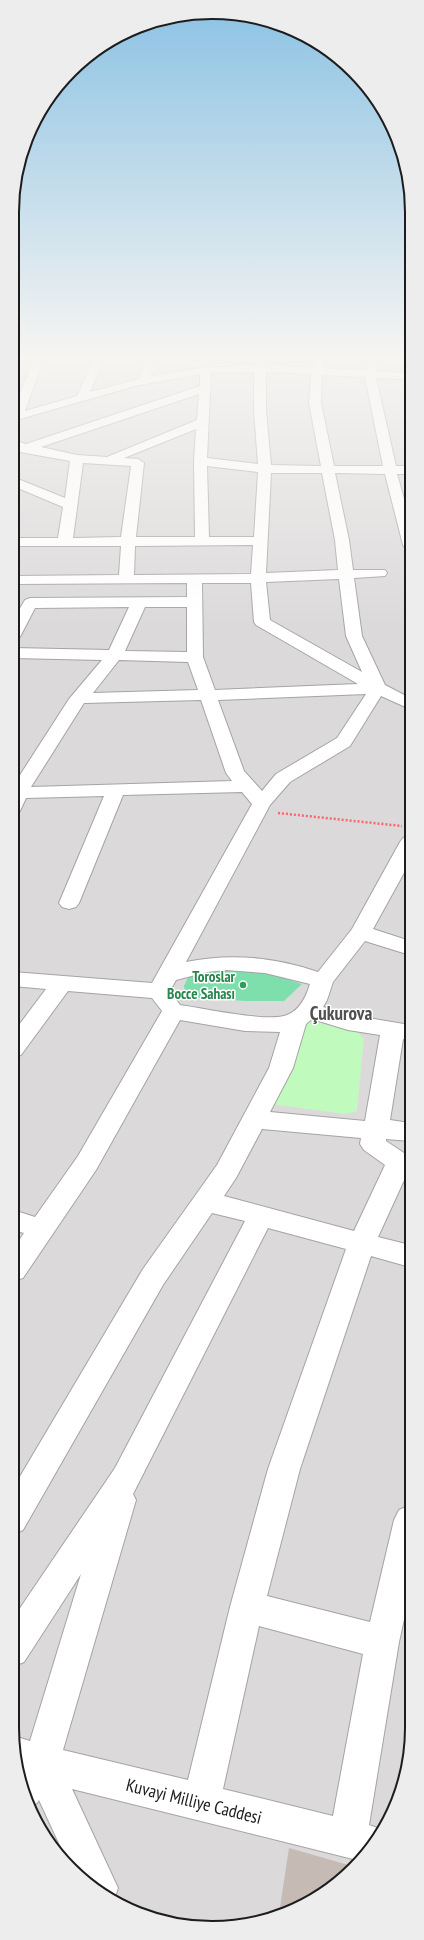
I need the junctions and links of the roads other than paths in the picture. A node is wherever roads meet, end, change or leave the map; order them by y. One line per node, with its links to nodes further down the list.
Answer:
1 (19, 446): 8 (street)
2 (33, 446): 8 (street)
3 (144, 446): 11 (street)
4 (201, 446): 12 (street)
5 (263, 446): 13 (street)
6 (323, 446): 14 (street)
7 (385, 446): 15 (street)
8 (26, 448): 9 (street); 10 (street)
9 (19, 450)
10 (78, 459): 11 (street); 18 (street)
11 (108, 460): 22 (street)
12 (200, 460): 13 (street); 20 (street)
13 (265, 468): 14 (street); 23 (street)
14 (327, 470): 15 (street); 25 (street)
15 (390, 470): 16 (street); 19 (street)
16 (405, 470)
17 (19, 484): 18 (street)
18 (70, 505): 21 (street)
19 (405, 526)
20 (202, 540): 22 (street); 23 (street)
21 (65, 541): 22 (street); 24 (street)
22 (128, 541): 28 (street)
23 (260, 541): 27 (street)
24 (19, 542)
25 (346, 574): 26 (street); 27 (street); 37 (street)
26 (380, 574)
27 (258, 578): 29 (street); 37 (street)
28 (126, 579): 29 (street); 30 (street)
29 (194, 579): 31 (street)
30 (19, 580)
31 (194, 602): 32 (street); 36 (street)
32 (139, 603): 33 (street); 35 (street)
33 (19, 623)
34 (19, 653): 35 (street)
35 (115, 655): 36 (street); 39 (street)
36 (194, 656): 38 (street)
37 (378, 688): 38 (street); 40 (street); 45 (street)
38 (208, 695): 39 (street); 41 (street)
39 (80, 698): 43 (street)
40 (405, 702)
41 (246, 786): 42 (street); 45 (street)
42 (116, 791): 44 (street); 47 (street)
43 (19, 792)
44 (19, 798)
45 (260, 807): 53 (street)
46 (405, 856): 48 (street)
47 (69, 903)
48 (361, 932): 49 (street); 51 (street)
49 (405, 946)
50 (19, 979): 52 (street)
51 (322, 981): 53 (street); 54 (street)
52 (62, 983): 53 (street); 56 (street)
53 (167, 992): 54 (street); 64 (street)
54 (302, 1015): 55 (street); 57 (street)
55 (402, 1032): 58 (street)
56 (19, 1041)
57 (254, 1119): 58 (street); 61 (street)
58 (376, 1131): 59 (street); 60 (street)
59 (405, 1131)
60 (405, 1166): 65 (street)
61 (206, 1201): 62 (street); 69 (street)
62 (261, 1216): 65 (street); 68 (street)
63 (19, 1222): 64 (street)
64 (42, 1228): 67 (street)
65 (362, 1243): 66 (street); 71 (street)
66 (405, 1255)
67 (19, 1260)
68 (126, 1478): 72 (street); 74 (street)
69 (19, 1508)
70 (405, 1542): 73 (street)
71 (247, 1607): 73 (street); 75 (street)
72 (19, 1639)
73 (382, 1642): 76 (street)
74 (28, 1770): 75 (street, Kuvayi Milliye Caddesi); 77 (street)
75 (201, 1802): 76 (street, Kuvayi Milliye Caddesi)
76 (360, 1841)
77 (95, 1881)

